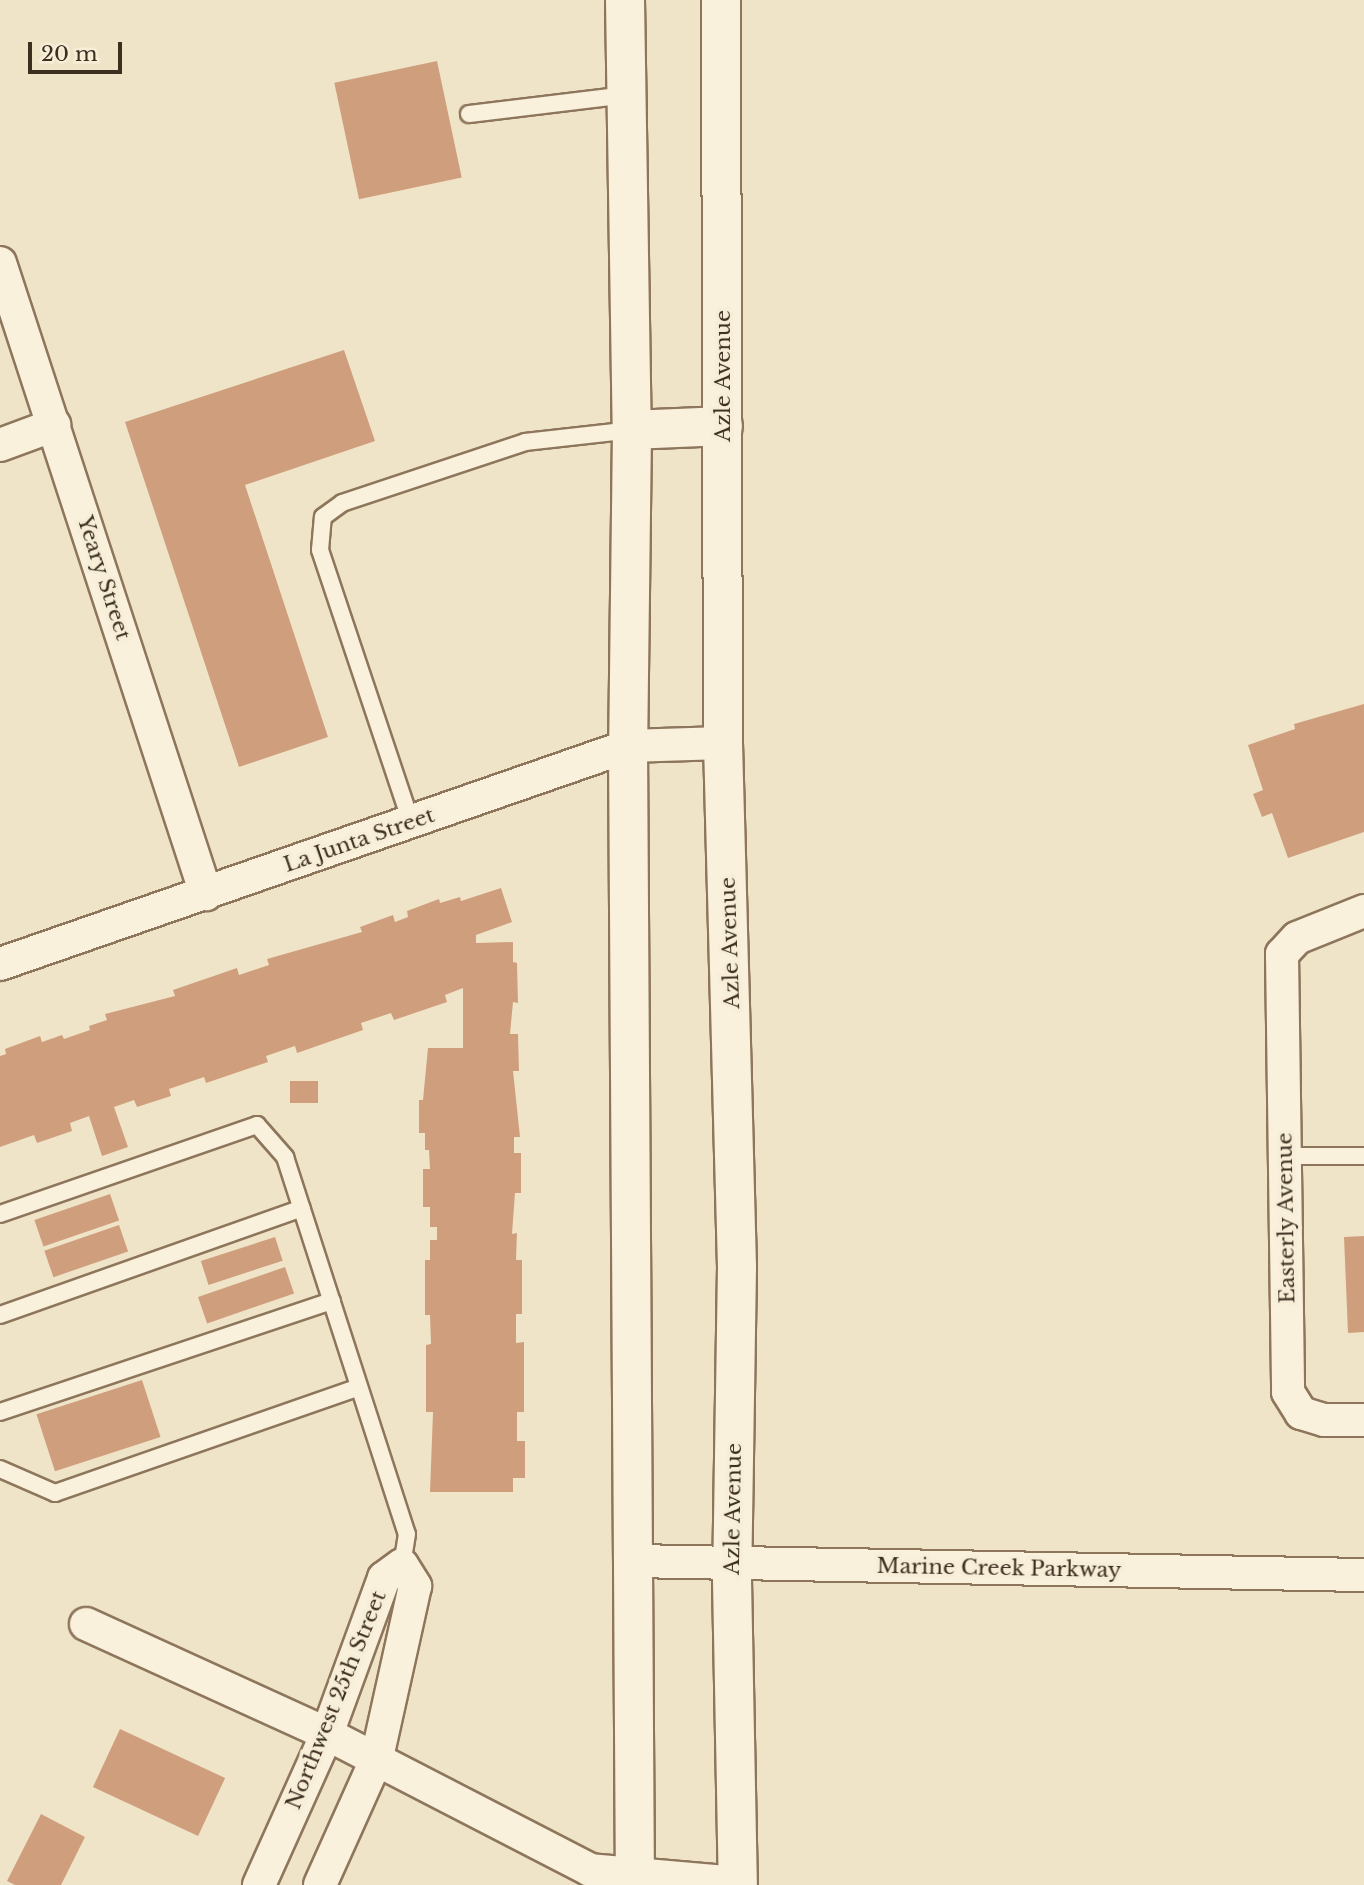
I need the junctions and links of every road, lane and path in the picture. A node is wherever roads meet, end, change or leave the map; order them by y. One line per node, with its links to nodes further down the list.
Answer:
1 (625, 0): 3 (main road)
2 (721, 0): 7 (main road, Azle Avenue)
3 (627, 95): 4 (lane); 8 (main road)
4 (469, 114)
5 (0, 263): 6 (street, Yeary Street)
6 (54, 425): 9 (street); 13 (street, Yeary Street)
7 (723, 426): 8 (main road); 10 (main road, Azle Avenue)
8 (632, 430): 11 (main road); 12 (lane)
9 (0, 445)
10 (723, 743): 11 (street, La Junta Street); 27 (main road, Azle Avenue)
11 (628, 746): 12 (street, La Junta Street); 26 (main road)
12 (411, 822): 13 (street, La Junta Street)
13 (206, 894): 15 (street, La Junta Street)
14 (1364, 911): 16 (street, Easterly Avenue)
15 (0, 964)
16 (1285, 1156): 17 (lane); 24 (street, Easterly Avenue)
17 (1364, 1156)
18 (302, 1208): 19 (lane); 20 (lane); 21 (lane)
19 (0, 1214)
20 (332, 1301): 22 (lane); 23 (lane)
21 (0, 1315)
22 (359, 1387): 25 (lane); 28 (lane)
23 (0, 1412)
24 (1364, 1420)
25 (0, 1469)
26 (633, 1561): 27 (street, Marine Creek Parkway); 33 (main road)
27 (732, 1564): 29 (street, Marine Creek Parkway); 34 (main road, Azle Avenue)
28 (402, 1565): 31 (street, Northwest 25th Street); 32 (street, Northwest 25th Street)
29 (1364, 1575)
30 (86, 1624): 31 (street)
31 (327, 1734): 32 (street); 35 (street, Northwest 25th Street)
32 (377, 1758): 33 (street); 36 (street, Northwest 25th Street)
33 (635, 1881): 34 (street)
34 (738, 1884)
35 (259, 1885)
36 (320, 1885)

